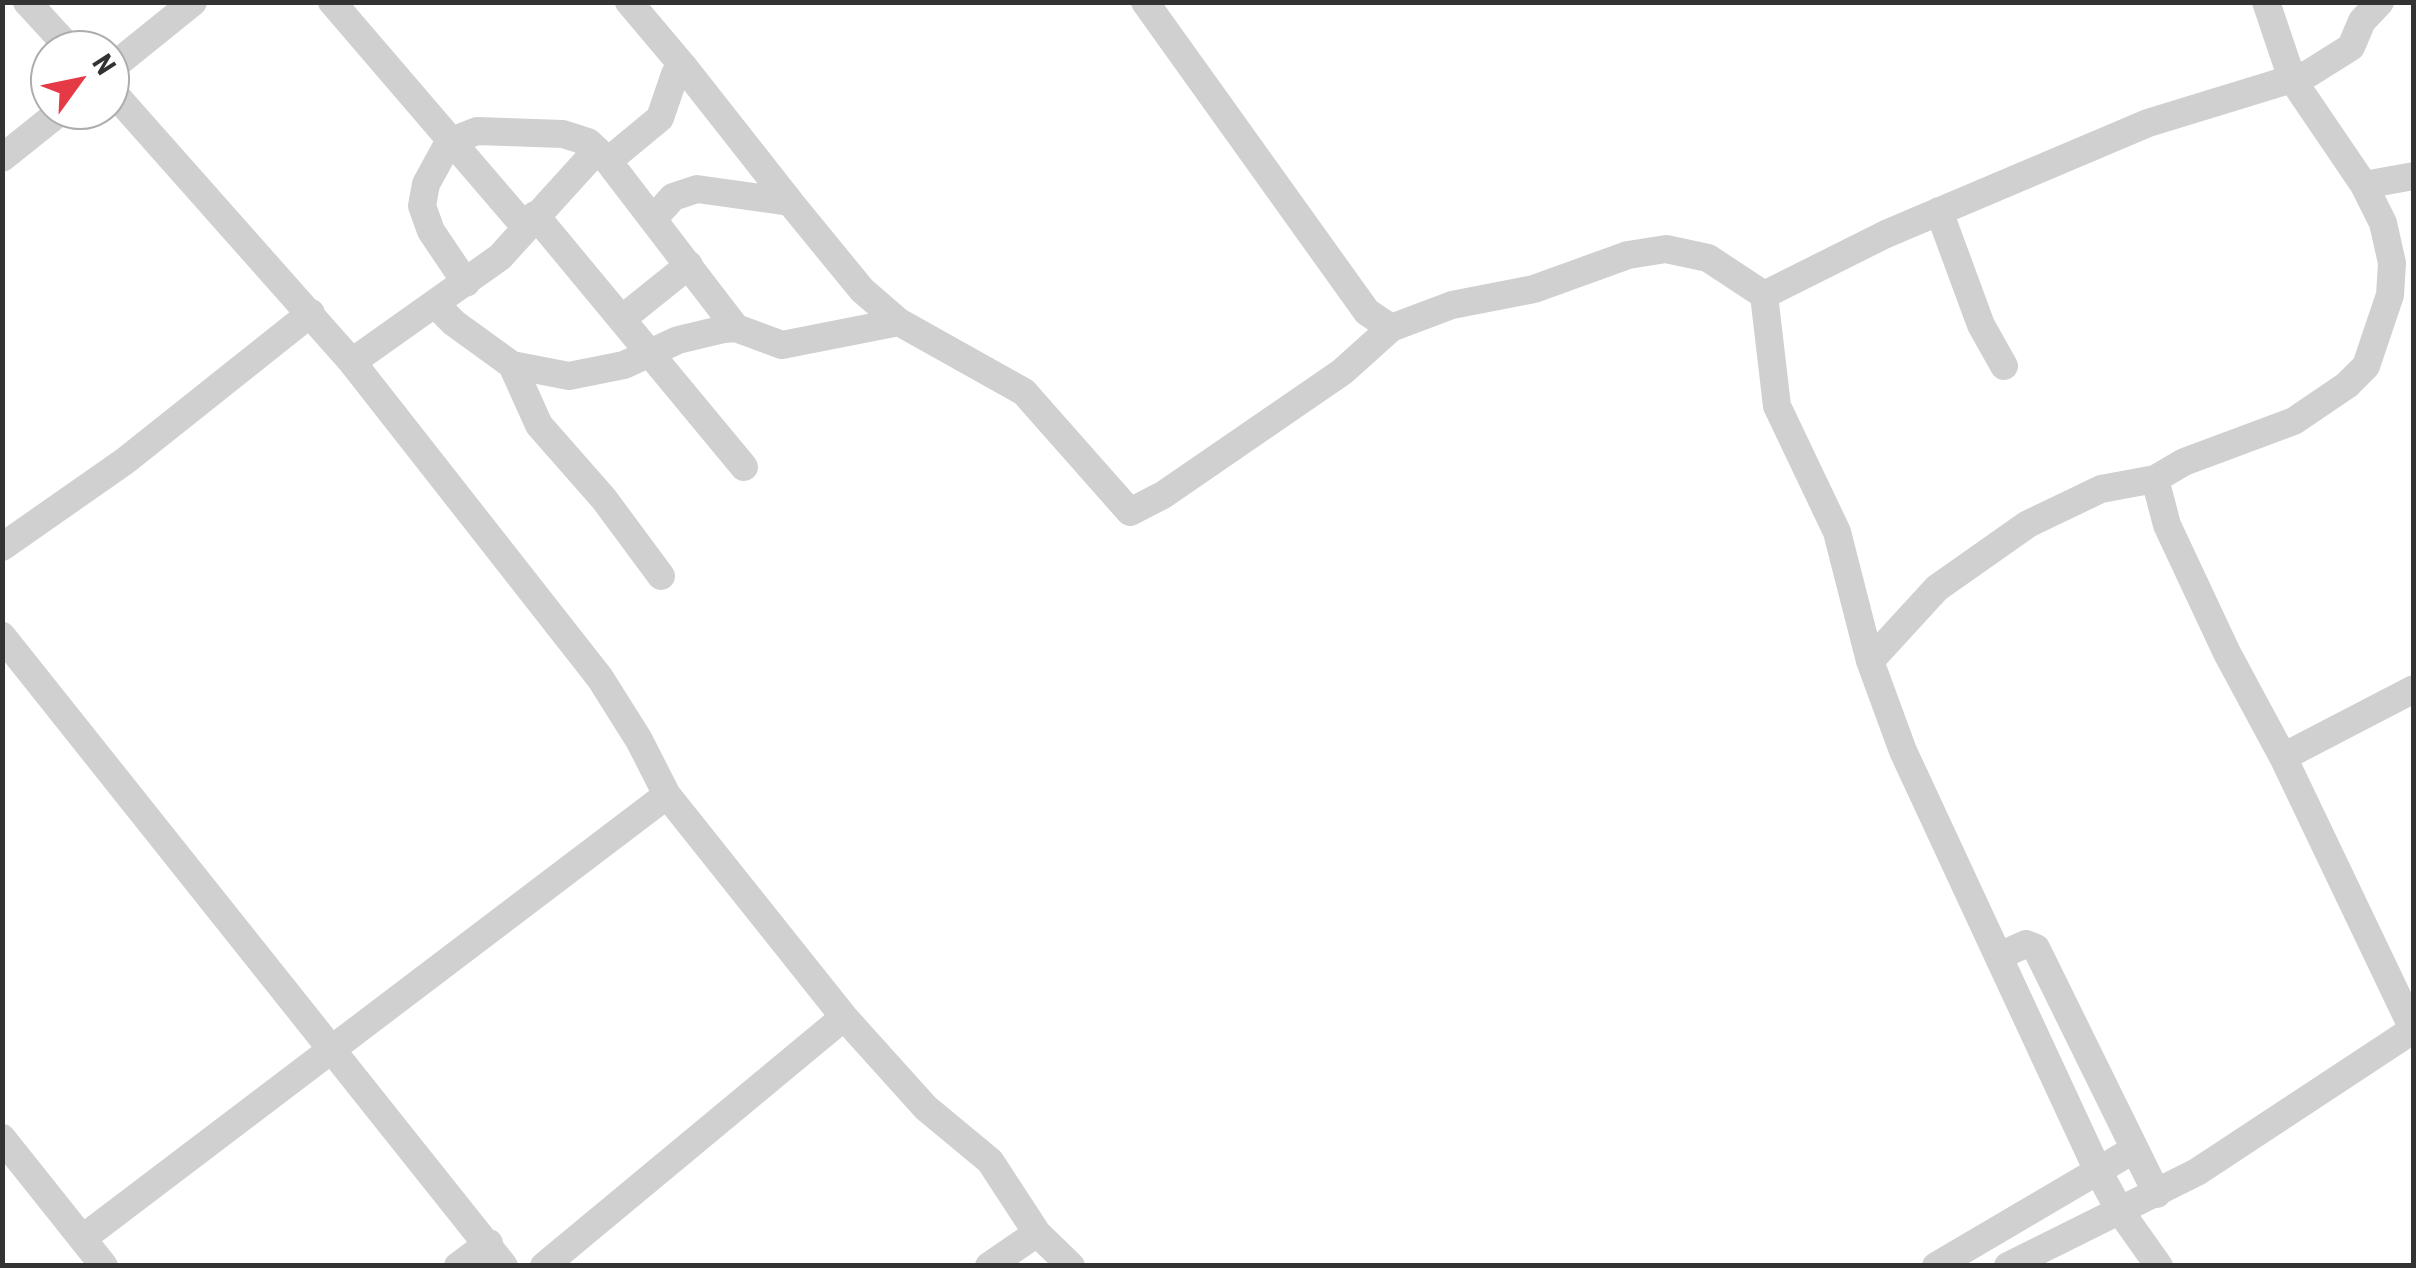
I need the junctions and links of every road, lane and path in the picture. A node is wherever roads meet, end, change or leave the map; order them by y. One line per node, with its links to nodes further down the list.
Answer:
1 (27, 2): 8 (street)
2 (193, 2): 9 (street)
3 (332, 2): 14 (street)
4 (629, 2): 10 (street)
5 (1146, 2): 33 (street)
6 (2266, 2): 11 (street)
7 (2380, 2): 11 (street)
8 (53, 30)
9 (130, 53)
10 (683, 66): 15 (street); 19 (street)
11 (2292, 79): 18 (street); 20 (street)
12 (130, 112): 29 (street)
13 (37, 130): 16 (street)
14 (449, 142): 15 (street); 22 (street); 25 (street)
15 (603, 156): 21 (street); 22 (street)
16 (2, 158)
17 (2414, 176): 18 (street)
18 (2364, 186): 23 (street)
19 (790, 202): 21 (street); 31 (street)
20 (1939, 211): 26 (street); 37 (street)
21 (654, 218): 24 (street)
22 (530, 221): 25 (street); 30 (street)
23 (2392, 263): 27 (street); 39 (street)
24 (688, 264): 30 (street); 32 (street)
25 (466, 284): 28 (street)
26 (1764, 295): 33 (street); 43 (street)
27 (2414, 297)
28 (436, 305): 35 (street); 36 (street)
29 (311, 313): 35 (street); 40 (street)
30 (623, 318): 34 (street)
31 (899, 322): 32 (street); 33 (street)
32 (736, 328): 34 (street)
33 (1391, 328)
34 (649, 353): 36 (street); 38 (street)
35 (352, 362): 46 (street)
36 (512, 364): 41 (street)
37 (2004, 366)
38 (744, 467)
39 (2155, 479): 43 (street); 45 (street)
40 (2, 547)
41 (661, 576)
42 (2, 636): 51 (street)
43 (1870, 661): 47 (street)
44 (2414, 689): 45 (street)
45 (2283, 757): 49 (street)
46 (667, 794): 48 (street); 51 (street)
47 (2001, 955): 50 (street); 52 (street)
48 (844, 1017): 58 (street); 63 (street)
49 (2413, 1029): 56 (street)
50 (2080, 1031): 52 (street); 54 (street)
51 (332, 1046): 59 (street); 60 (street)
52 (2046, 1051): 55 (street)
53 (2, 1138): 59 (street)
54 (2135, 1150): 55 (street); 56 (street)
55 (2098, 1170): 57 (street); 66 (street)
56 (2157, 1194): 57 (street)
57 (2120, 1211): 67 (street); 68 (street)
58 (1038, 1233): 64 (street); 65 (street)
59 (83, 1238): 61 (street)
60 (496, 1254): 62 (street)
61 (104, 1266)
62 (458, 1266)
63 (544, 1266)
64 (989, 1266)
65 (1071, 1266)
66 (1936, 1266)
67 (2008, 1266)
68 (2159, 1266)

